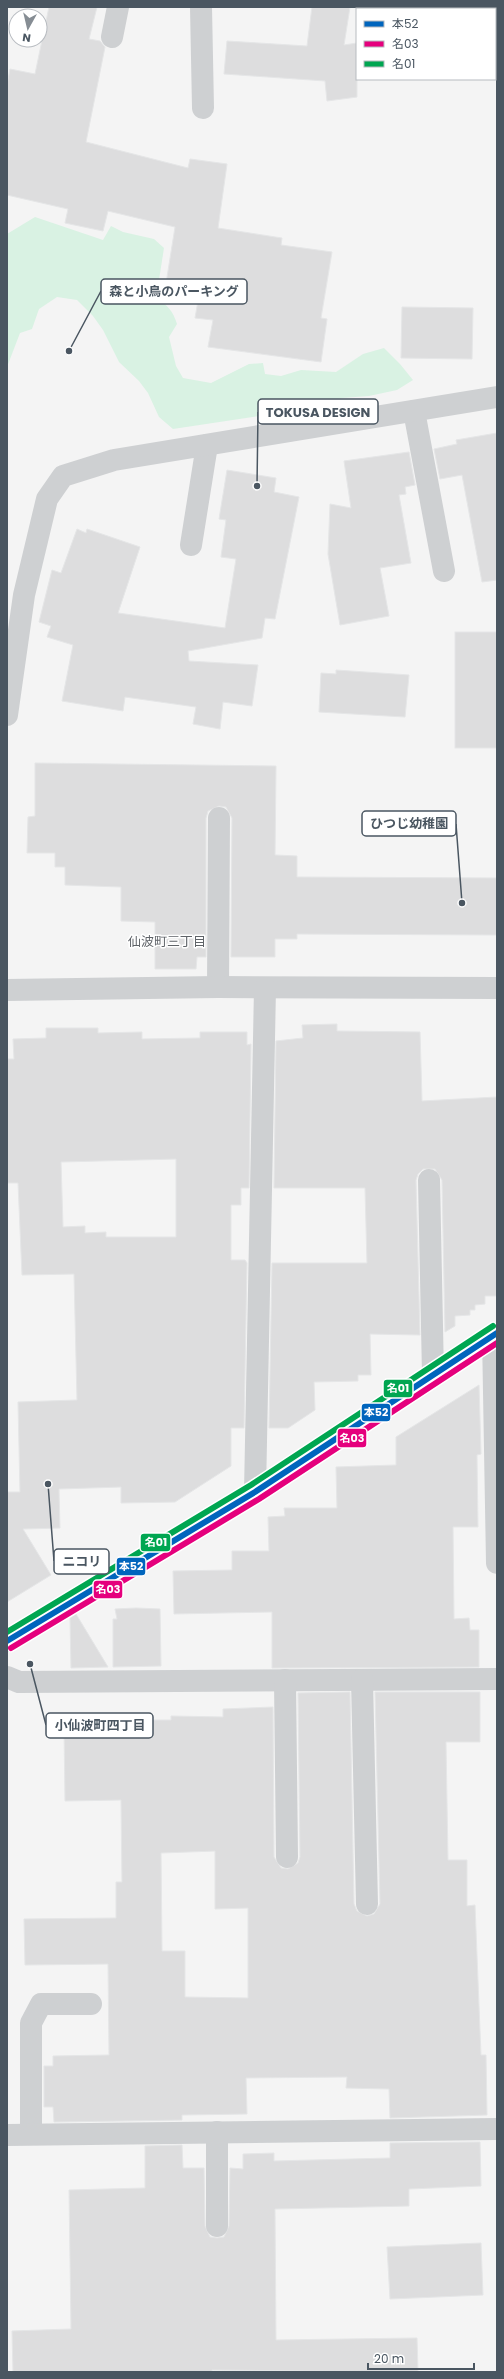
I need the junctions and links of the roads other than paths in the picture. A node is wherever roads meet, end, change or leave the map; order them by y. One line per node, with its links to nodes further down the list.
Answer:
1 (118, 7): 3 (street)
2 (201, 7): 4 (street)
3 (112, 37)
4 (203, 108)
5 (497, 397): 6 (street)
6 (414, 411): 7 (street); 9 (street)
7 (207, 445): 8 (street); 10 (street)
8 (191, 545)
9 (444, 572)
10 (15, 594): 11 (street)
11 (12, 636): 12 (street)
12 (7, 715)
13 (219, 818): 14 (street)
14 (218, 987): 15 (street); 17 (street)
15 (264, 988): 16 (street); 21 (street)
16 (497, 988)
17 (7, 990)
18 (429, 1180): 20 (street)
19 (495, 1334): 20 (street); 22 (street)
20 (433, 1374): 21 (street)
21 (255, 1492): 23 (street)
22 (497, 1563)
23 (7, 1641)
24 (7, 1677): 26 (street)
25 (497, 1679): 27 (street)
26 (285, 1680): 27 (street); 28 (street)
27 (362, 1680): 29 (street)
28 (287, 1857)
29 (367, 1904)
30 (91, 2004): 33 (street)
31 (497, 2129): 32 (street)
32 (218, 2132): 33 (street); 35 (street)
33 (31, 2134): 34 (street)
34 (7, 2135)
35 (217, 2226)

